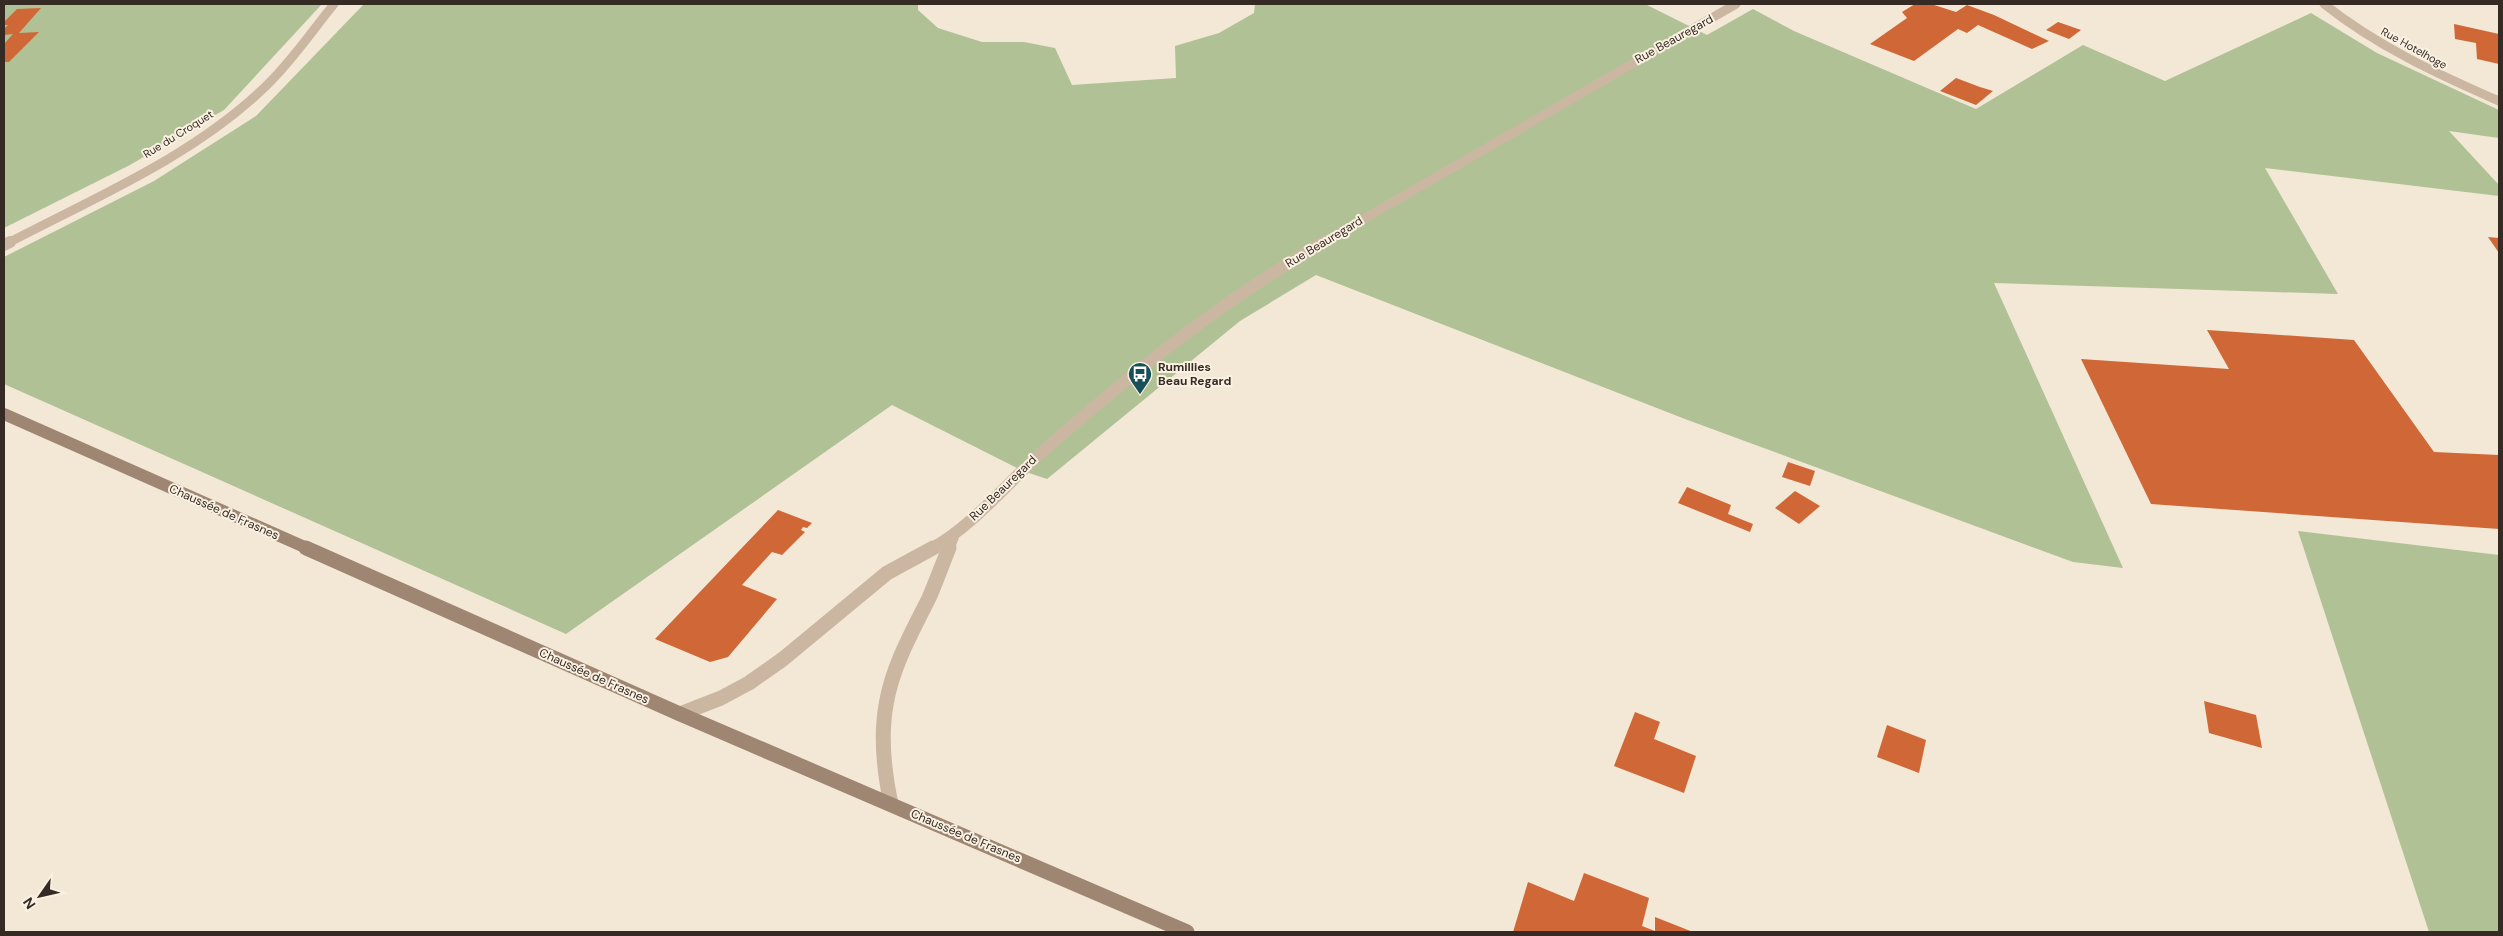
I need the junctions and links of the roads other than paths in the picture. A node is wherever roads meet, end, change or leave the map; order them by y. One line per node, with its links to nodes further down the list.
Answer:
1 (334, 4): 5 (street, Rue du Croquet)
2 (1736, 4): 7 (street, Rue Beauregard)
3 (2324, 4): 4 (street, Rue Hotelhoge)
4 (2499, 101)
5 (4, 245)
6 (4, 414): 8 (main road, Chaussée de Frasnes)
7 (953, 536): 8 (street, Rue Beauregard); 9 (street, Rue Beauregard)
8 (680, 714): 9 (main road, Chaussée de Frasnes)
9 (891, 804): 10 (main road, Chaussée de Frasnes)
10 (1187, 932)

